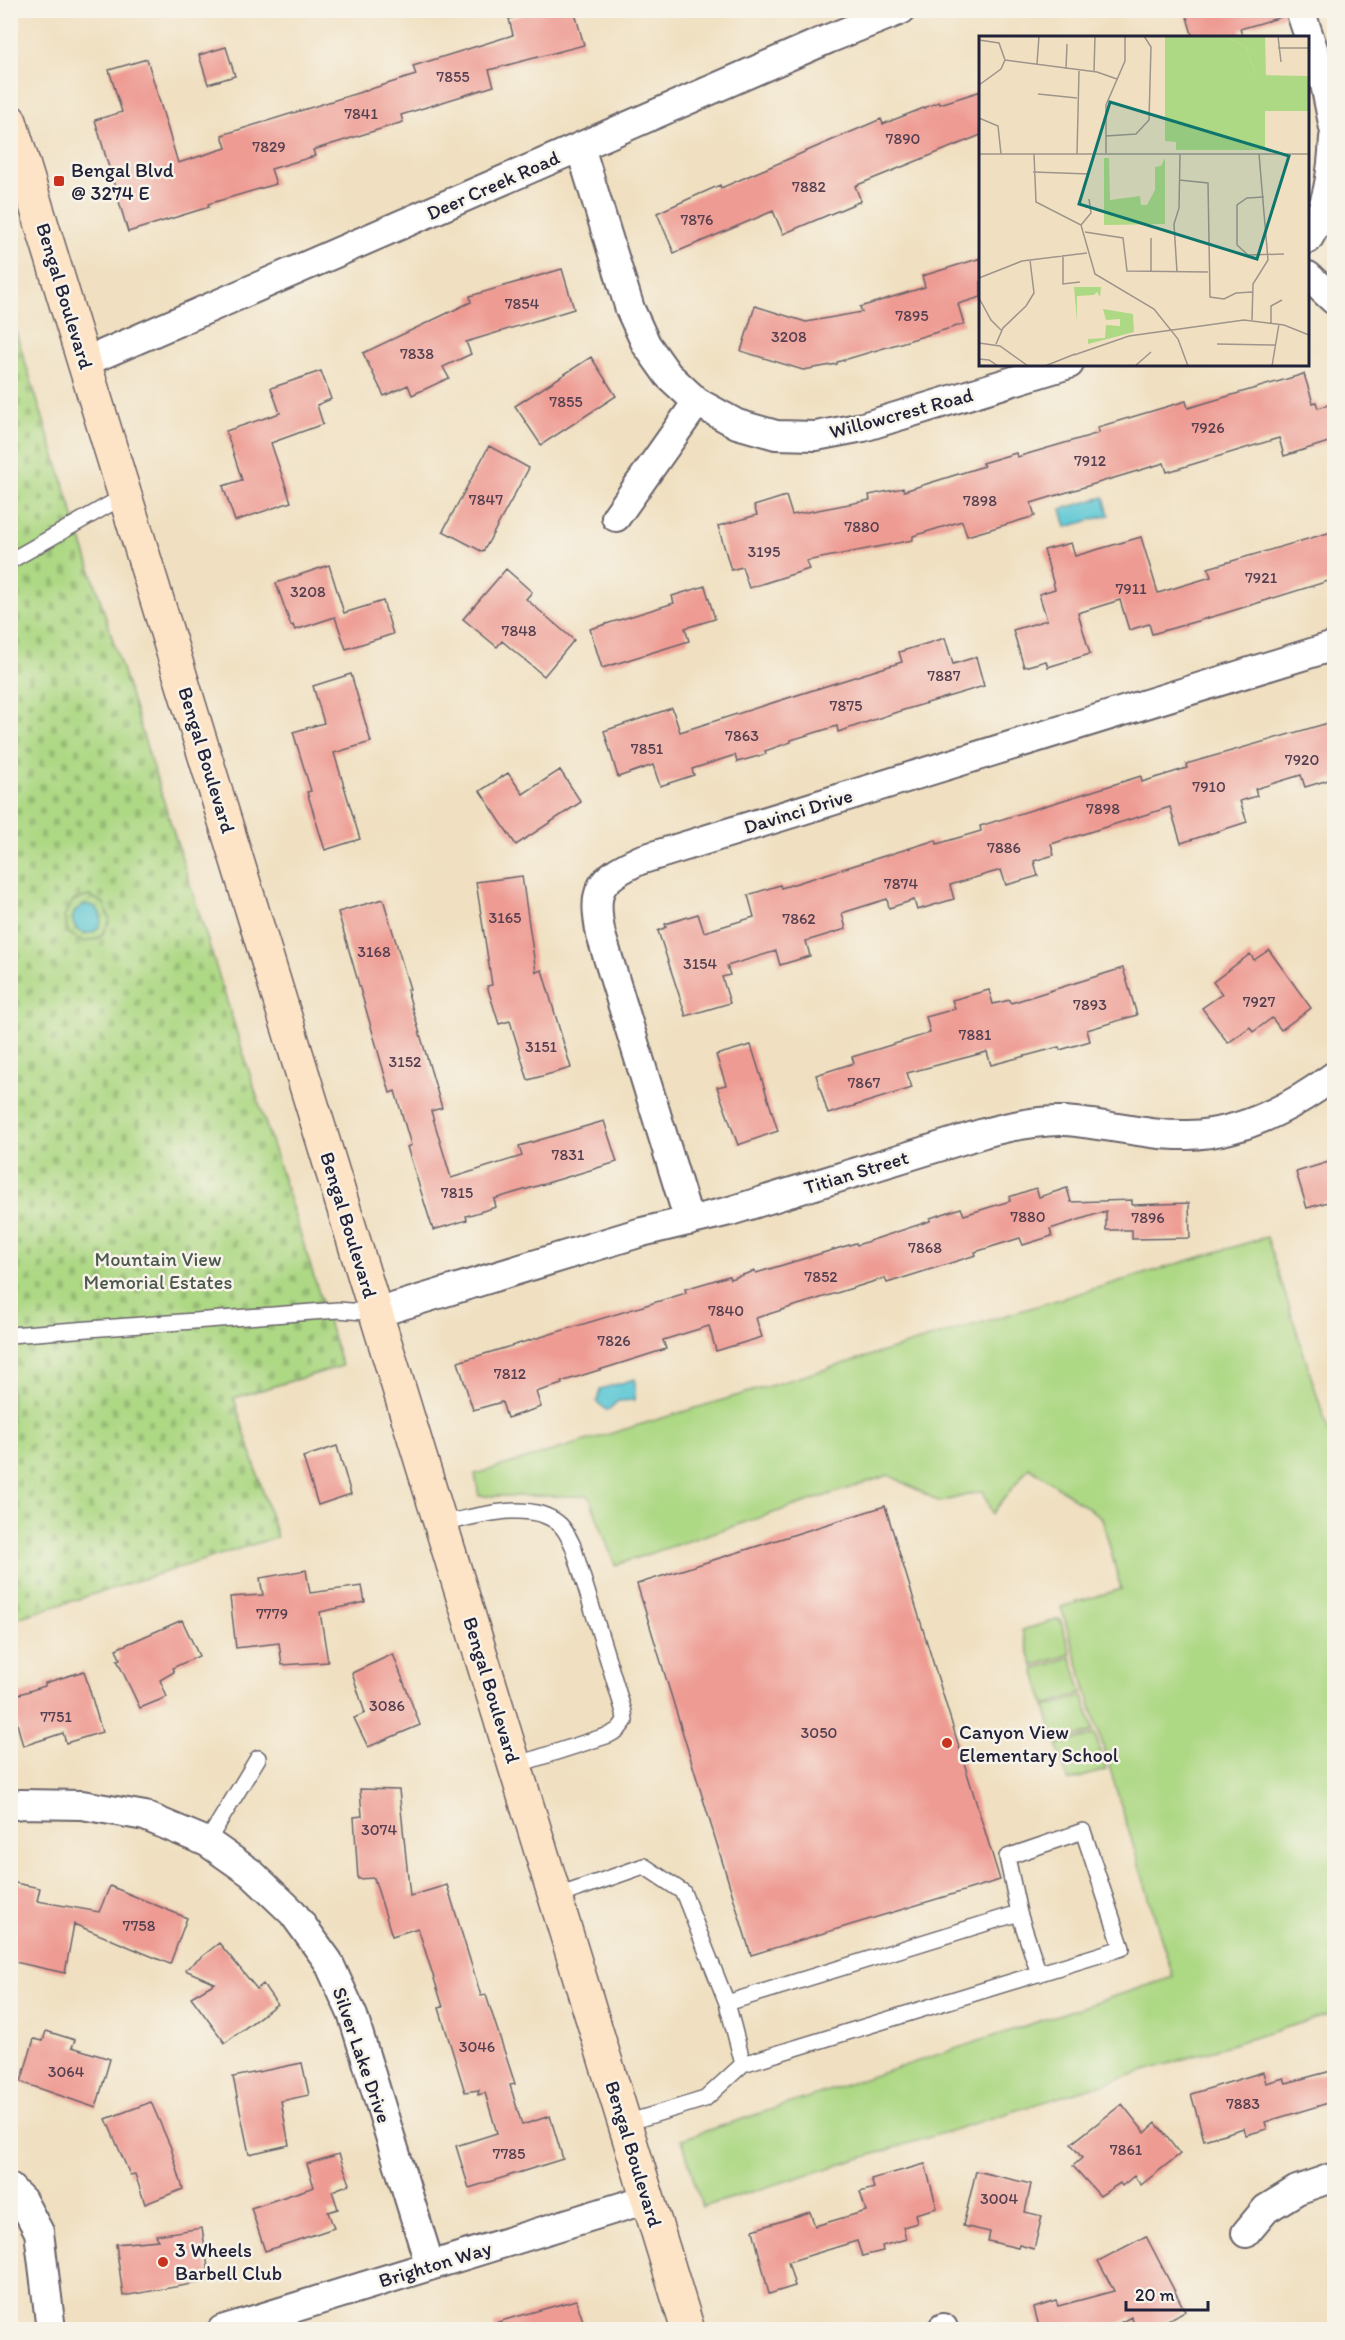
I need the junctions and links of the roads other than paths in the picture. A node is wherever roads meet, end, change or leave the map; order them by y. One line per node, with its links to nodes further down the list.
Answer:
1 (901, 10): 8 (street, Deer Creek Road)
2 (1300, 10): 3 (street)
3 (1309, 36)
4 (1309, 37): 6 (street)
5 (10, 121): 12 (main road, Bengal Boulevard)
6 (1335, 128)
7 (1335, 138): 9 (street)
8 (580, 147): 12 (street, Deer Creek Road); 14 (street, Willowcrest Road)
9 (1309, 237)
10 (1309, 277): 11 (street)
11 (1335, 300)
12 (85, 362): 15 (main road, Bengal Boulevard)
13 (1062, 366): 14 (street, Willowcrest Road)
14 (697, 402): 16 (street)
15 (126, 495): 17 (lane); 21 (main road, Bengal Boulevard)
16 (616, 517)
17 (10, 561)
18 (1335, 646): 20 (street, Davinci Drive)
19 (1335, 1076): 20 (street, Titian Street)
20 (689, 1221): 21 (street, Titian Street)
21 (376, 1313): 22 (lane); 23 (main road, Bengal Boulevard)
22 (10, 1335)
23 (441, 1524): 25 (main road, Bengal Boulevard); 25 (lane)
24 (258, 1758): 27 (lane)
25 (516, 1766): 28 (main road, Bengal Boulevard)
26 (10, 1806): 27 (street, Silver Lake Drive)
27 (207, 1842): 38 (street, Silver Lake Drive)
28 (555, 1897): 31 (lane); 33 (main road, Bengal Boulevard)
29 (1019, 1913): 30 (lane); 30 (lane); 31 (lane)
30 (1039, 1974): 32 (lane)
31 (727, 2003): 32 (lane)
32 (742, 2064): 33 (lane)
33 (626, 2124): 36 (main road, Bengal Boulevard)
34 (1335, 2177): 37 (street)
35 (10, 2188): 39 (street)
36 (647, 2199): 38 (street, Brighton Way); 41 (main road, Bengal Boulevard)
37 (1246, 2233)
38 (430, 2266): 40 (street, Brighton Way)
39 (51, 2330)
40 (222, 2330)
41 (688, 2330)

